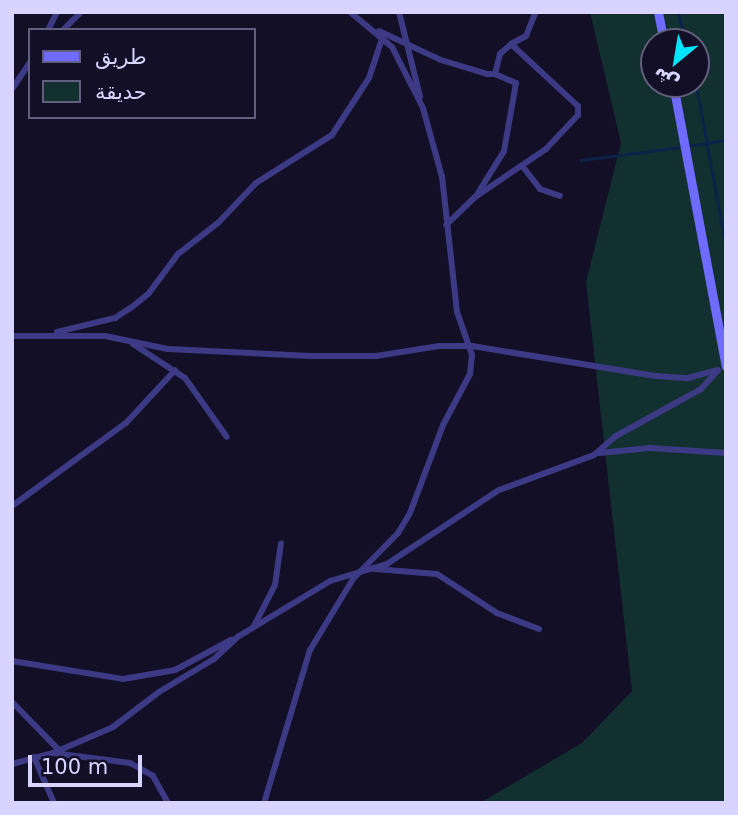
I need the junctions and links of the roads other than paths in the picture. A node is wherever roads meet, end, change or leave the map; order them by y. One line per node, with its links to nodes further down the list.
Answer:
1 (57, 12): 6 (street)
2 (80, 12): 7 (street)
3 (350, 12): 8 (street)
4 (399, 12): 10 (street)
5 (535, 14): 11 (street)
6 (49, 28)
7 (65, 28)
8 (374, 30): 9 (street); 10 (street)
9 (383, 36): 16 (street); 21 (street)
10 (409, 43): 13 (street); 16 (street)
11 (511, 44): 13 (street); 17 (street)
12 (28, 65): 14 (street)
13 (495, 74): 19 (street)
14 (12, 89)
15 (676, 98): 25 (main road)
16 (423, 108): 20 (street)
17 (523, 167): 18 (street); 19 (street)
18 (560, 196)
19 (475, 197): 20 (street)
20 (446, 225): 24 (street)
21 (55, 333): 22 (street); 23 (street)
22 (12, 336)
23 (128, 341): 24 (street); 26 (street)
24 (472, 346): 25 (street); 33 (street)
25 (724, 366): 29 (street)
26 (175, 370): 27 (street); 30 (street)
27 (227, 437)
28 (726, 453): 29 (street)
29 (594, 455): 32 (street)
30 (12, 506)
31 (281, 543): 34 (street)
32 (373, 569): 33 (street); 35 (street)
33 (359, 571): 34 (street); 44 (street)
34 (253, 628): 36 (street)
35 (539, 629)
36 (239, 636): 37 (street); 39 (street)
37 (12, 661)
38 (12, 702): 39 (street)
39 (57, 752): 40 (street); 43 (street)
40 (34, 757): 41 (street); 42 (street)
41 (12, 764)
42 (54, 803)
43 (168, 803)
44 (264, 803)

